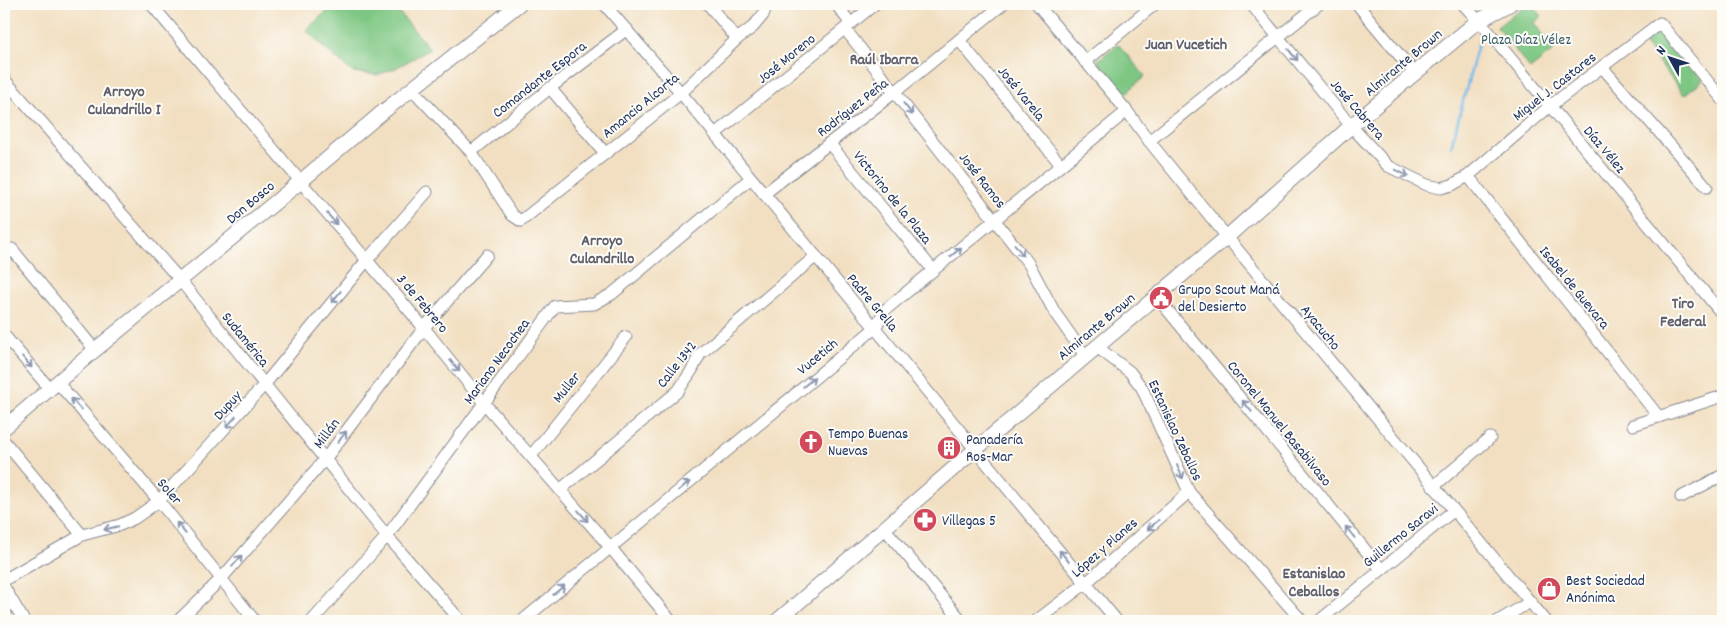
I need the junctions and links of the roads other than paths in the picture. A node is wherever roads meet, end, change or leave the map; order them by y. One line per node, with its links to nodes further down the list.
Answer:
1 (151, 4): 42 (street, 3 de Febrero)
2 (519, 4): 27 (main road, Don Bosco)
3 (604, 4): 18 (street, Padre Grella)
4 (708, 4): 20 (street)
5 (767, 4): 20 (street, Amancio Alcorta)
6 (836, 4): 17 (street, José Ramos)
7 (875, 4): 17 (street, José Moreno)
8 (1003, 4): 21 (street, Rodríguez Peña)
9 (1037, 4): 22 (street, Ayacucho)
10 (1155, 4): 22 (street)
11 (1251, 4): 19 (street, José Cabrera)
12 (1319, 4): 19 (street)
13 (1357, 4): 24 (street)
14 (1463, 4): 16 (street, Díaz Vélez)
15 (1510, 4): 16 (main road, Almirante Brown)
16 (1478, 21): 24 (main road, Almirante Brown); 31 (street, Díaz Vélez)
17 (848, 27): 28 (street, José Ramos); 34 (street, José Moreno)
18 (627, 30): 26 (street, Comandante Espora); 29 (street, Padre Grella)
19 (1278, 38): 33 (street, José Cabrera, one-way to 33); 35 (street)
20 (737, 39): 29 (street, Amancio Alcorta)
21 (959, 40): 28 (street, Rodríguez Peña); 39 (street, José Varela)
22 (1085, 62): 32 (street, Ayacucho)
23 (1602, 67): 30 (street, Miguel J. Castares); 31 (street, Miguel J. Castares); 43 (street)
24 (1415, 74): 33 (main road, Almirante Brown)
25 (4, 79): 53 (street, Sudamérica)
26 (550, 88): 37 (street, Comandante Espora); 38 (street)
27 (412, 89): 37 (street); 42 (main road, Don Bosco)
28 (895, 92): 36 (street, Rodríguez Peña); 46 (street, José Ramos, one-way to 46)
29 (681, 93): 34 (street, Padre Grella); 38 (street, Amancio Alcorta)
30 (1723, 100)
31 (1550, 106): 40 (street, Miguel J. Castares); 55 (street, Díaz Vélez)
32 (1127, 111): 35 (street, Ayacucho); 39 (street, Vucetich)
33 (1351, 126): 40 (street, José Cabrera, one-way to 40); 47 (main road, Almirante Brown)
34 (715, 134): 41 (street, Padre Grella)
35 (1149, 141): 47 (street, Ayacucho)
36 (829, 143): 45 (street, Rodríguez Peña); 52 (street, Victorino de la Plaza)
37 (471, 152): 38 (street, Amancio Alcorta)
38 (605, 154)
39 (1061, 165): 46 (street, Vucetich)
40 (1468, 176): 67 (street, Isabel de Guevara)
41 (751, 178): 45 (street, Padre Grella); 66 (street, Mariano Necochea)
42 (300, 182): 51 (street, 3 de Febrero, one-way to 51); 53 (main road, Don Bosco)
43 (1707, 187)
44 (427, 192): 51 (street, Dupuy)
45 (764, 194): 50 (street, Padre Grella)
46 (995, 220): 52 (street, Vucetich, one-way to 46); 62 (street, José Ramos, one-way to 62)
47 (1227, 237): 54 (main road, Almirante Brown); 76 (street, Ayacucho)
48 (487, 255): 56 (street, Millán)
49 (4, 256): 61 (street)
50 (816, 256): 57 (street, Padre Grella); 77 (street, Calle 1342)
51 (367, 260): 56 (street, 3 de Febrero); 64 (street, Dupuy, one-way to 64)
52 (933, 270): 57 (street, Vucetich)
53 (180, 280): 61 (main road, Don Bosco); 64 (street, Sudamérica)
54 (1156, 296): 60 (main road, Almirante Brown); 86 (street, Coronel Manuel Basabilvaso, one-way to 54)
55 (1723, 315)
56 (424, 328): 66 (street, 3 de Febrero, one-way to 66); 74 (street, Millán, one-way to 56)
57 (875, 328): 72 (street, Padre Grella); 85 (street, Vucetich, one-way to 57)
58 (4, 335): 63 (street, Soler, one-way to 63)
59 (626, 337): 73 (street, Muller)
60 (1097, 347): 62 (main road, Almirante Brown); 78 (street, Estanislao Zeballos, one-way to 78)
61 (95, 350): 63 (main road, Don Bosco)
62 (1086, 357): 72 (main road, Almirante Brown)
63 (54, 386): 69 (main road, Don Bosco); 80 (street, Soler, one-way to 63)
64 (264, 386): 74 (street, Sudamérica); 80 (street, Dupuy, one-way to 80)
65 (1723, 396): 67 (street)
66 (484, 403): 73 (street, 3 de Febrero); 84 (street, Mariano Necochea)
67 (1659, 417): 68 (street)
68 (1633, 425)
69 (4, 428)
70 (1490, 438): 76 (street)
71 (4, 441): 83 (street)
72 (976, 449): 82 (main road, Almirante Brown); 89 (street, Padre Grella, one-way to 72)
73 (530, 456): 77 (street, 3 de Febrero)
74 (326, 458): 84 (street, Sudamérica); 87 (street, Millán, one-way to 74)
75 (1723, 475): 79 (street)
76 (1433, 487): 81 (street, Ayacucho)
77 (560, 490): 85 (street, 3 de Febrero, one-way to 85)
78 (1189, 492): 89 (street, López y Planes, one-way to 89); 103 (street, Estanislao Zeballos)
79 (1681, 497)
80 (159, 501): 83 (street, Dupuy, one-way to 83); 87 (street, Soler, one-way to 80)
81 (1454, 511): 86 (street, Guillermo Saravi); 91 (street, Ayacucho)
82 (885, 529): 99 (main road, Almirante Brown); 100 (street)
83 (82, 535): 88 (street, Dupuy)
84 (387, 536): 95 (street, Mariano Necochea); 96 (street, Sudamérica)
85 (610, 547): 97 (street, Vucetich, one-way to 85); 98 (street, 3 de Febrero)
86 (1381, 570): 104 (street, Guillermo Saravi)
87 (222, 578): 93 (street, Millán); 94 (street, Soler)
88 (4, 580)
89 (1086, 583): 101 (street, López y Planes); 102 (street, Padre Grella)
90 (4, 587): 92 (street)
91 (1530, 602): 105 (street); 106 (street, Ayacucho)
92 (24, 621)
93 (178, 621)
94 (255, 621)
95 (312, 621)
96 (460, 621)
97 (522, 621)
98 (671, 621)
99 (776, 621)
100 (962, 621)
101 (1036, 621)
102 (1117, 621)
103 (1302, 621)
104 (1319, 621)
105 (1498, 621)
106 (1546, 621)

